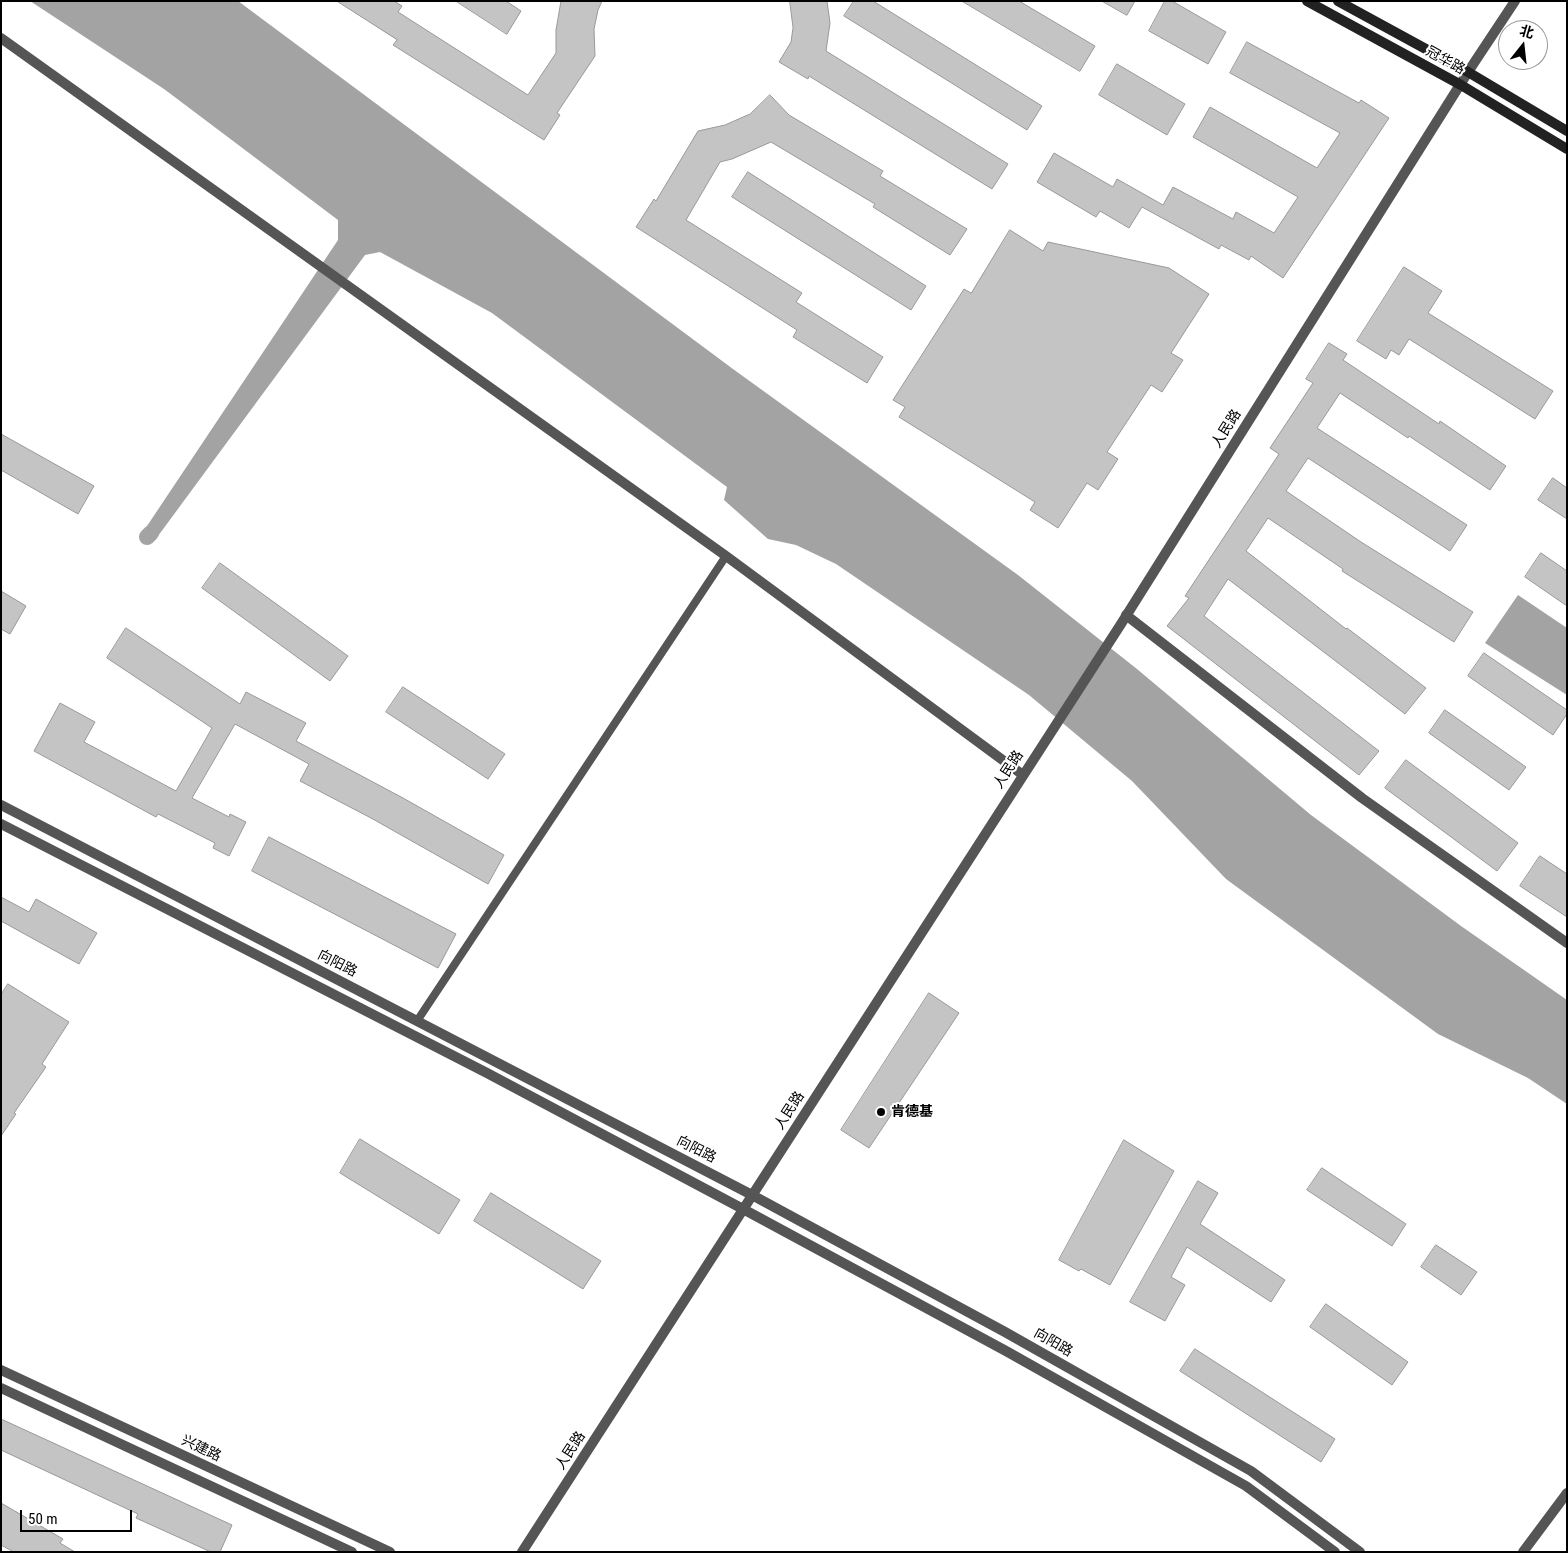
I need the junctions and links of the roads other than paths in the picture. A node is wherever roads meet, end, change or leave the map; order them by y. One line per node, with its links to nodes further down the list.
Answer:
1 (1307, 1): 6 (main road, 冠华路)
2 (1338, 1): 5 (main road, 冠华路)
3 (1515, 1): 5 (street, 人民路)
4 (1, 38): 9 (street)
5 (1468, 72): 6 (street, 人民路); 7 (main road, 冠华路)
6 (1461, 85): 8 (main road, 冠华路); 10 (street, 人民路)
7 (1567, 131)
8 (1567, 149)
9 (726, 556): 11 (street); 15 (lane)
10 (1126, 615): 11 (street, 人民路); 14 (street)
11 (1023, 775): 16 (street, 人民路)
12 (1, 805): 15 (street, 向阳路)
13 (1, 824): 17 (street, 向阳路)
14 (1567, 943)
15 (417, 1021): 16 (street, 向阳路)
16 (752, 1195): 17 (street, 人民路); 25 (street, 向阳路)
17 (743, 1209): 23 (street, 人民路); 24 (street, 向阳路)
18 (1, 1370): 22 (street, 兴建路)
19 (1, 1388): 21 (street)
20 (1567, 1493): 26 (street)
21 (352, 1552)
22 (390, 1552)
23 (522, 1552)
24 (1335, 1552)
25 (1360, 1552)
26 (1523, 1552)

